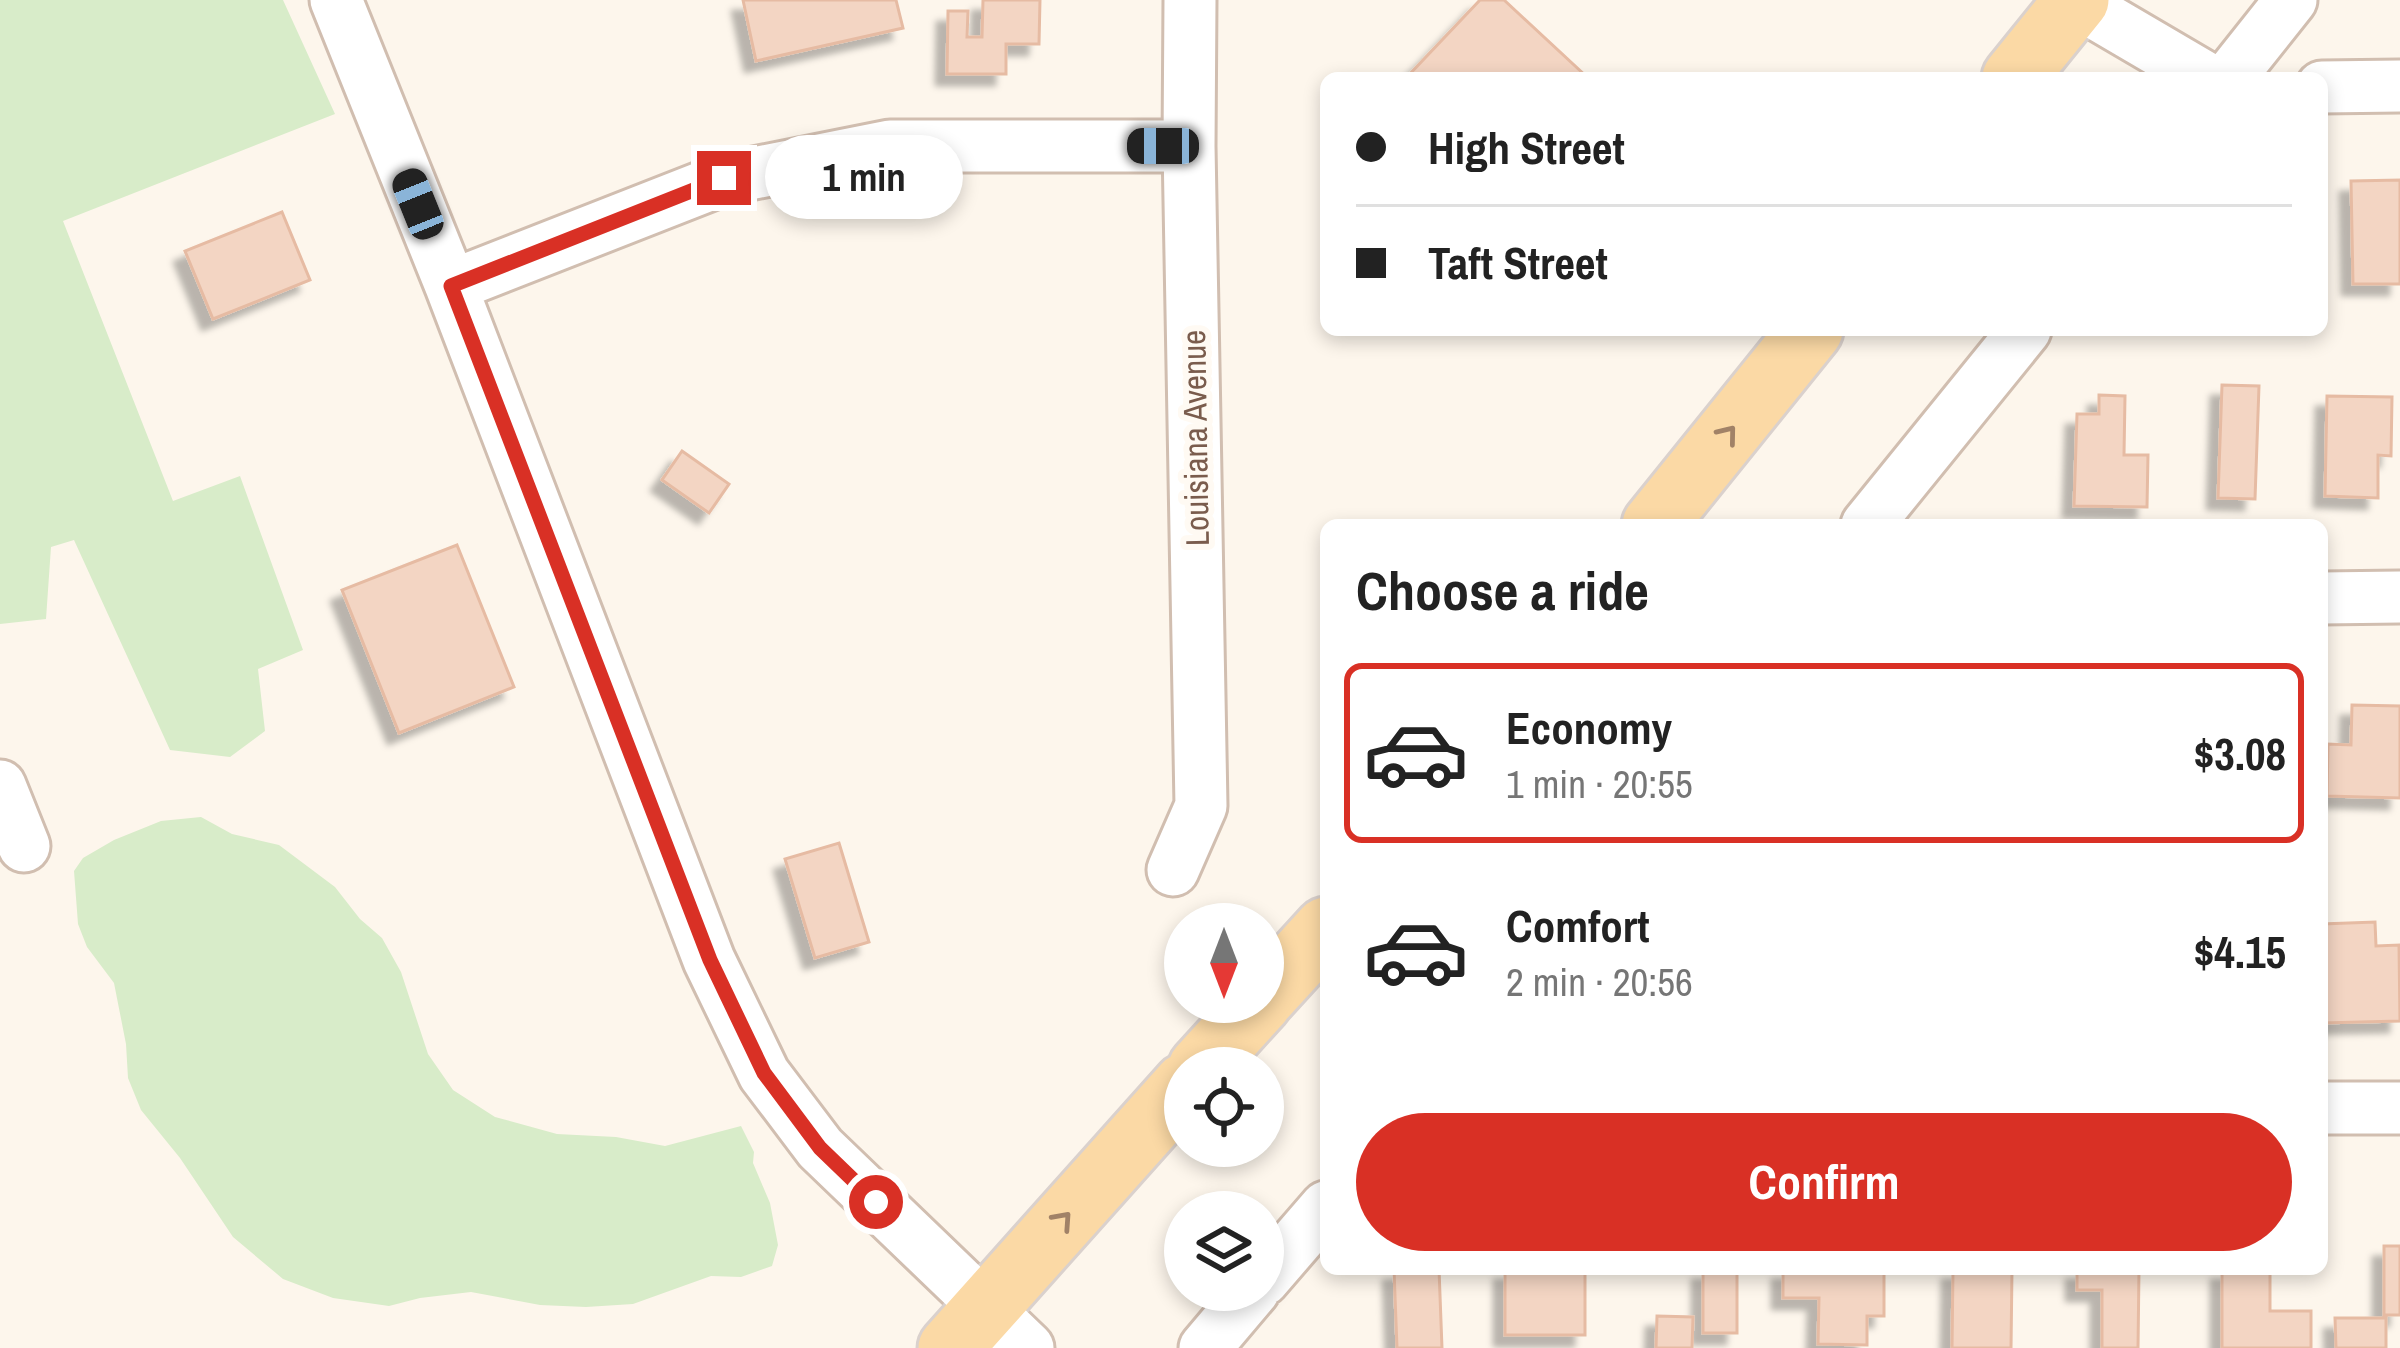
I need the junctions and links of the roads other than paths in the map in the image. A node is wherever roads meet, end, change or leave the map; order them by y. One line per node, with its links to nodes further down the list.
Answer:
1 (336, 0): 11 (street)
2 (1190, 0): 10 (street, Louisiana Avenue)
3 (2291, 0): 7 (street)
4 (2075, 1): 5 (main road); 6 (street)
5 (2019, 72)
6 (2196, 72)
7 (2234, 72)
8 (2328, 86): 9 (street)
9 (2400, 86)
10 (1190, 146): 11 (street); 20 (street, Louisiana Avenue)
11 (451, 286): 31 (street)
12 (1806, 336): 14 (main road, one-way to 12)
13 (2020, 336): 15 (street)
14 (1659, 519)
15 (1872, 519)
16 (2328, 598): 17 (street)
17 (2400, 598)
18 (0, 786): 19 (street)
19 (24, 846)
20 (1173, 870)
21 (1320, 936): 22 (main road)
22 (1284, 975)
23 (1240, 1023): 24 (main road)
24 (1219, 1047)
25 (2328, 1108): 26 (street)
26 (2400, 1108)
27 (1164, 1111): 31 (main road, one-way to 27)
28 (1320, 1214): 29 (street)
29 (1284, 1256)
30 (1237, 1311): 32 (street)
31 (987, 1334)
32 (1204, 1348)

